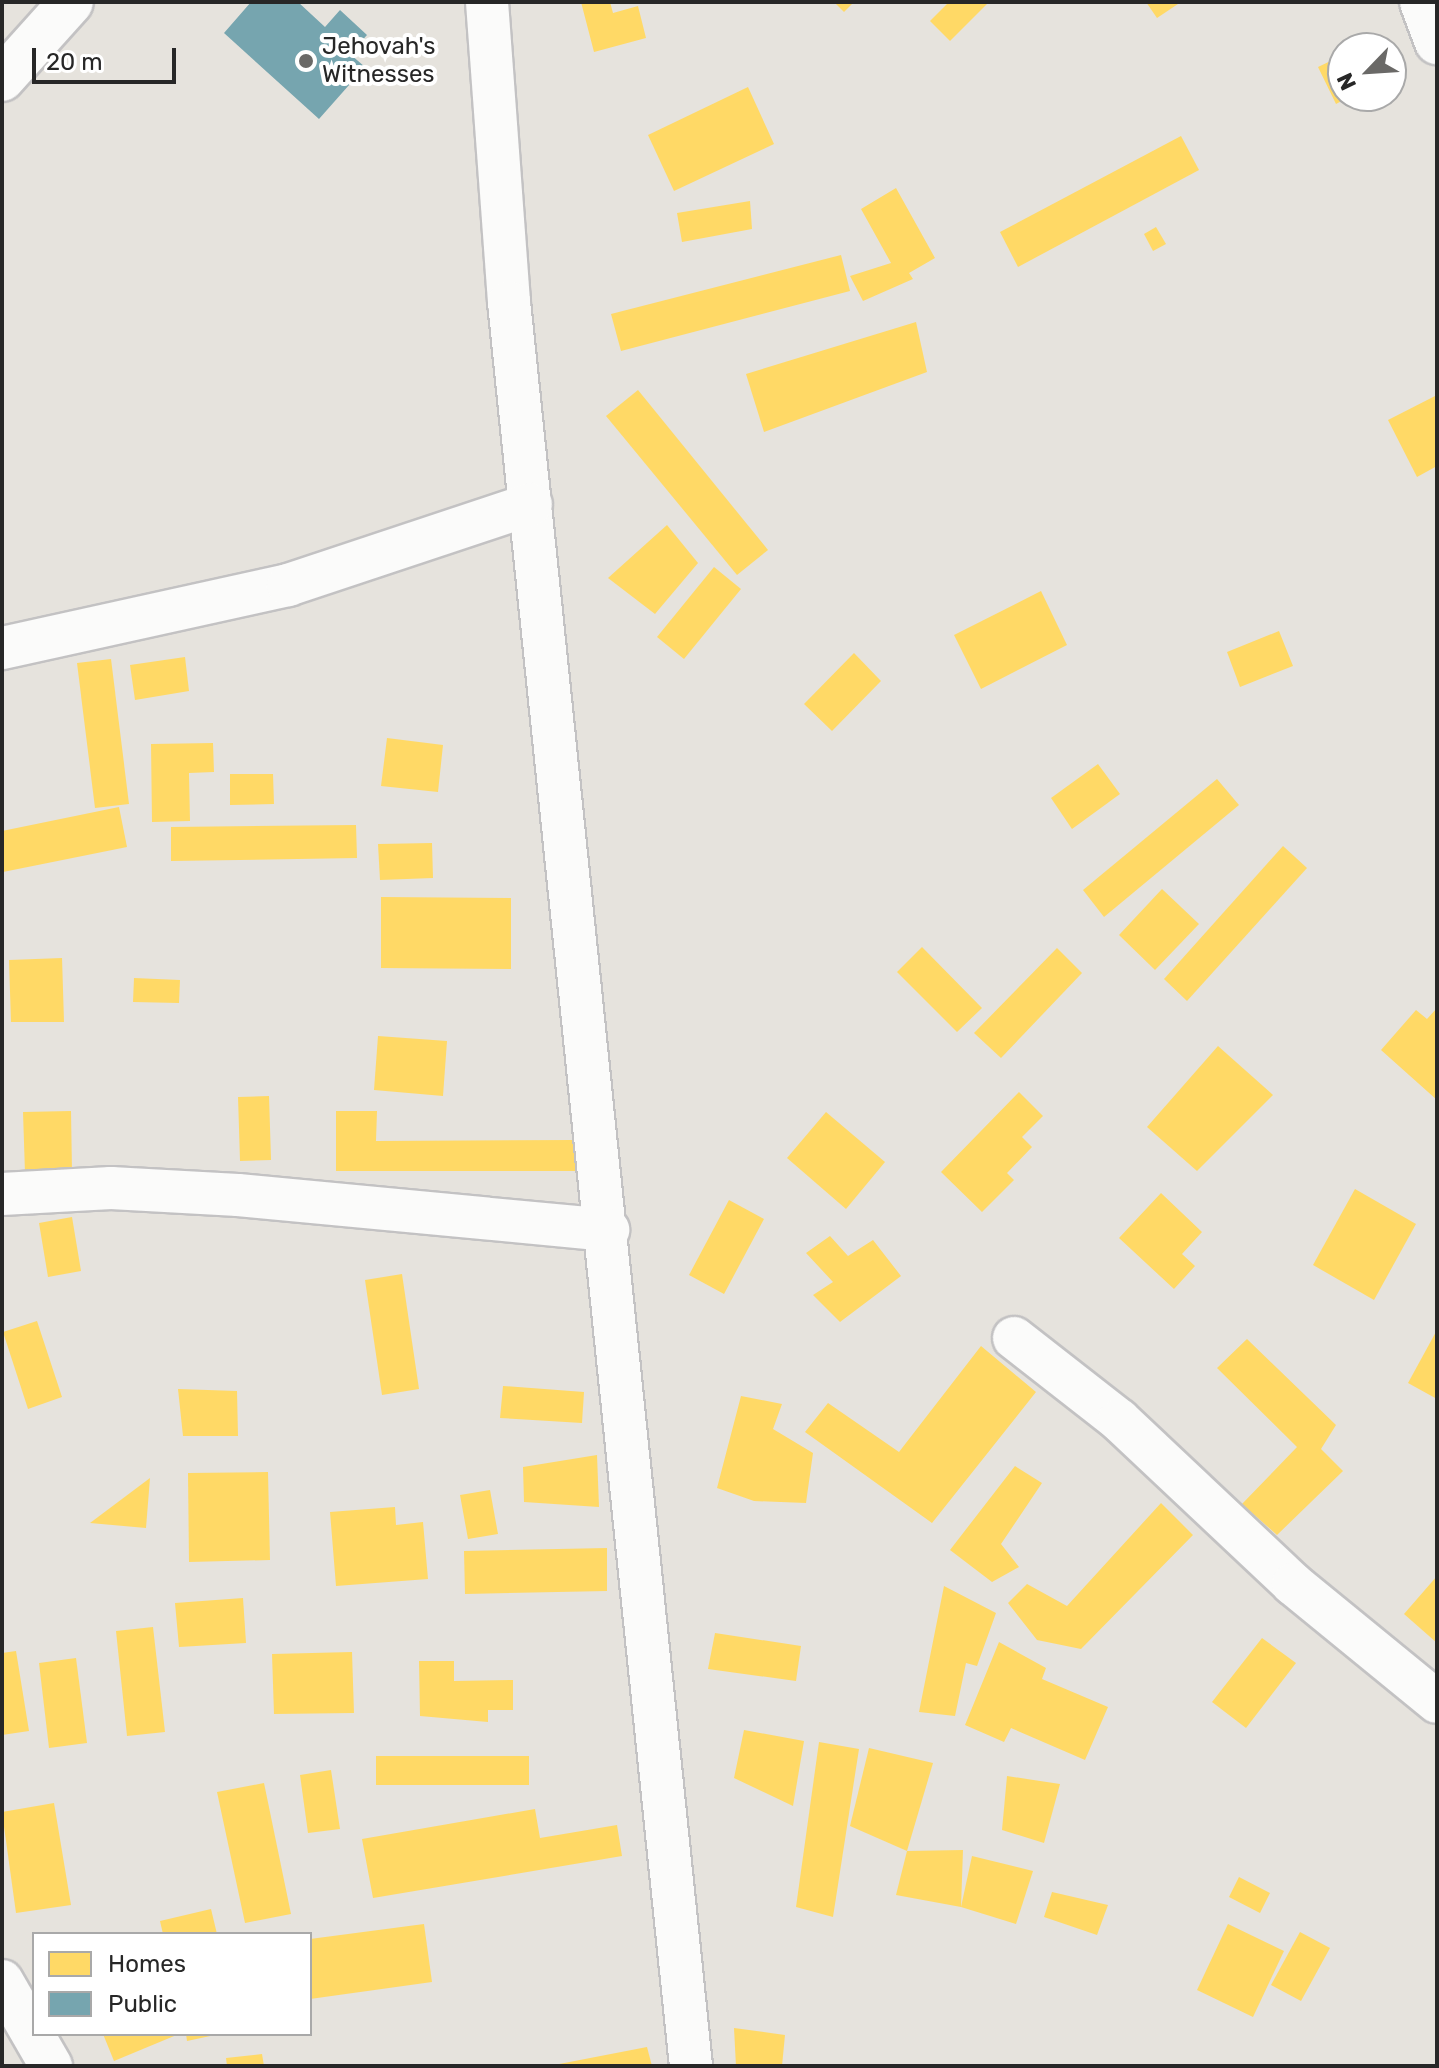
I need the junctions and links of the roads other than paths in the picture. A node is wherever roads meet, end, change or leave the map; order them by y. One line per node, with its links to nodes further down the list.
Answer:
1 (71, 2): 5 (main road)
2 (487, 2): 6 (street)
3 (1422, 2): 4 (main road)
4 (1437, 42)
5 (2, 79)
6 (531, 504): 7 (street); 9 (street)
7 (2, 648)
8 (2, 1194): 9 (street)
9 (608, 1230): 16 (street)
10 (1014, 1338): 11 (street)
11 (1437, 1702)
12 (2, 1981): 13 (street)
13 (32, 2033)
14 (34, 2036): 15 (street)
15 (51, 2066)
16 (691, 2066)

